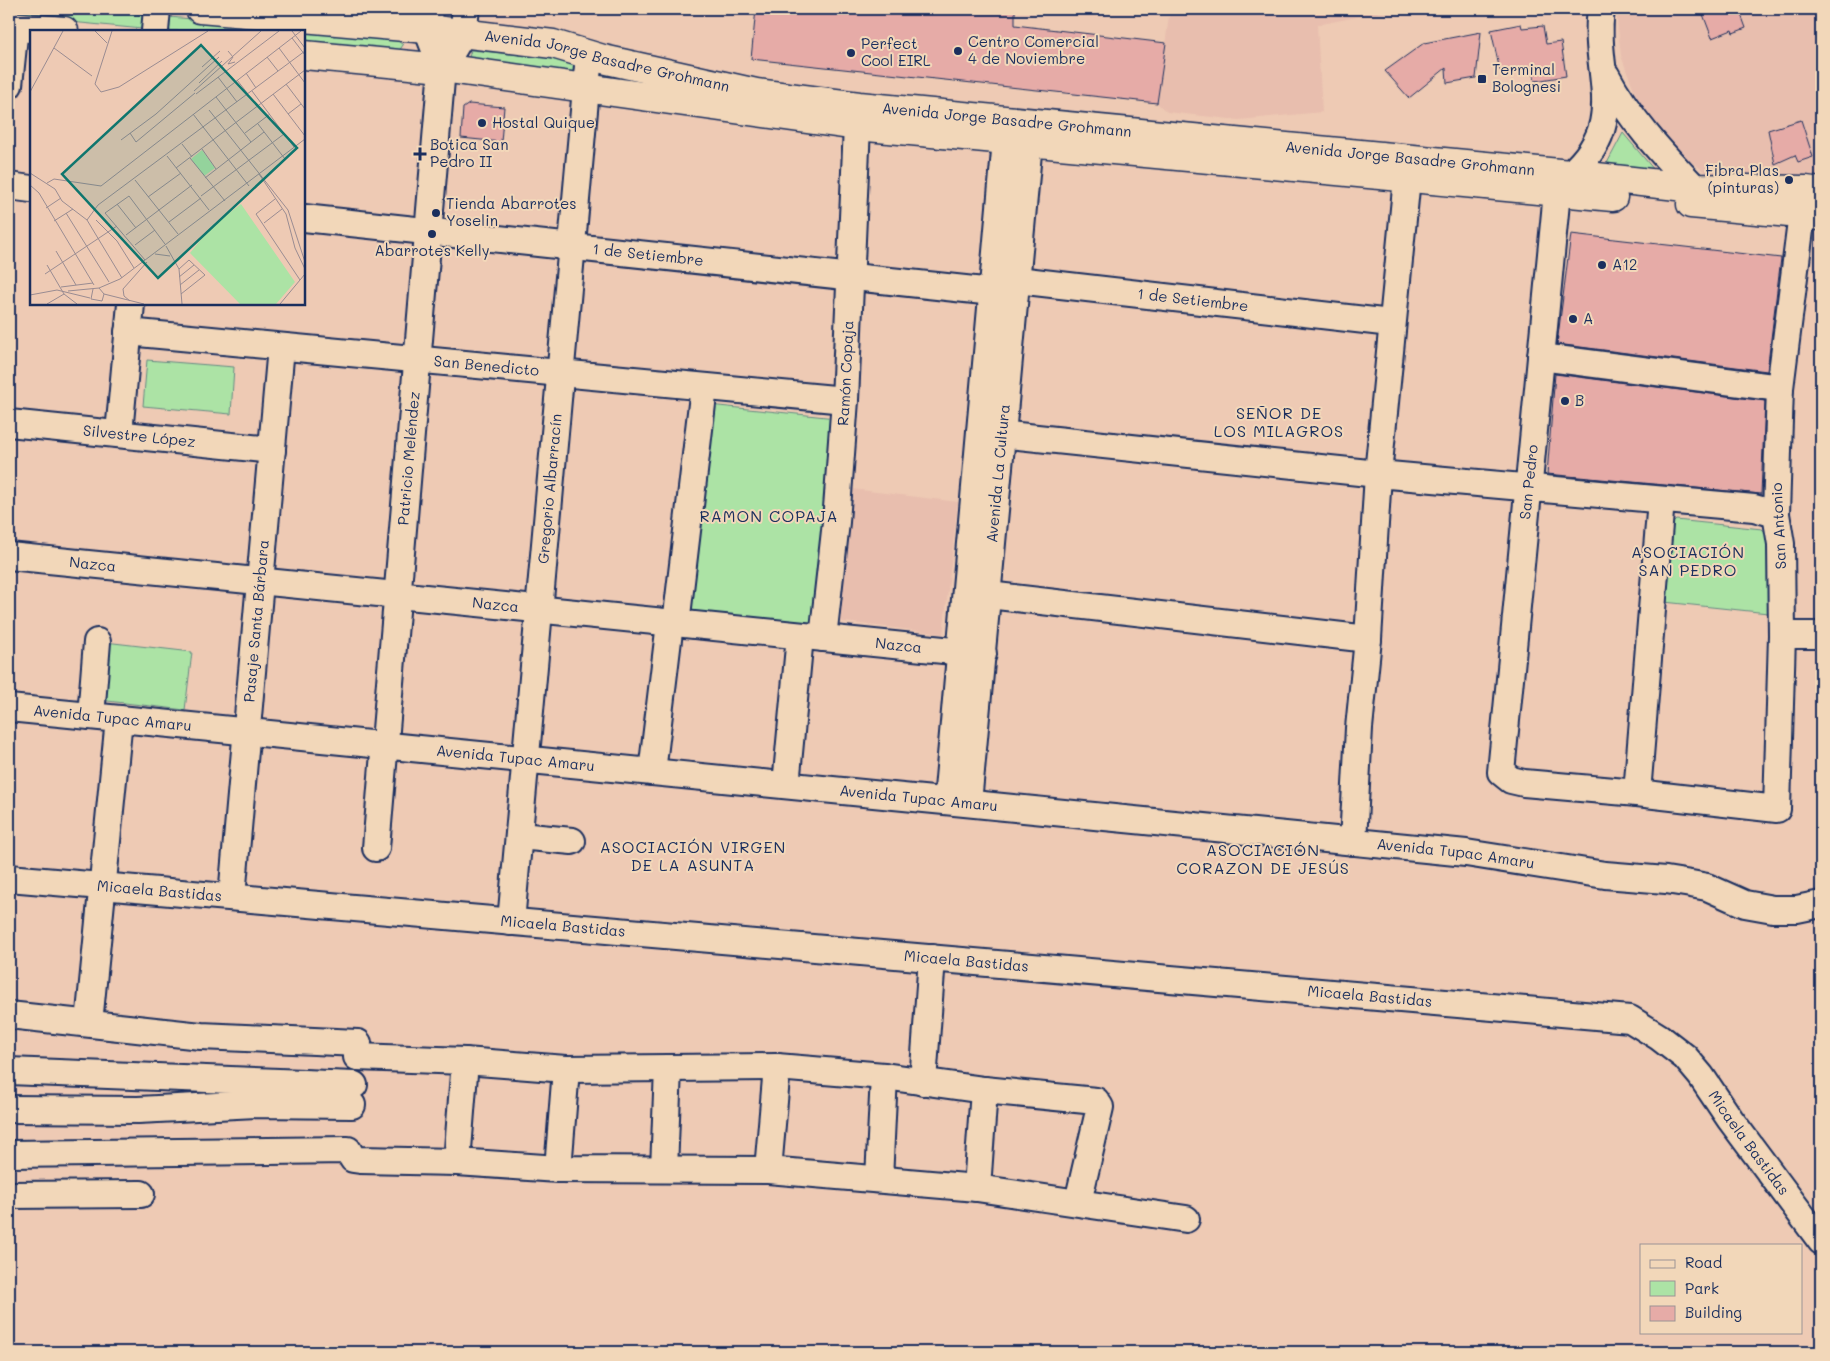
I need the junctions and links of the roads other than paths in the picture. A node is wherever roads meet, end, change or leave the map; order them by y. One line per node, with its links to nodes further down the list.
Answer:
1 (157, 9): 8 (street)
2 (200, 9): 4 (highway, Avenida Jorge Basadre Grohmann)
3 (1601, 9): 11 (street)
4 (428, 19): 5 (highway, Avenida Jorge Basadre Grohmann); 12 (street)
5 (464, 21): 10 (highway, Avenida Jorge Basadre Grohmann); 12 (street)
6 (12, 26): 7 (highway); 13 (street)
7 (54, 30)
8 (155, 30)
9 (305, 55): 12 (highway, Avenida Jorge Basadre Grohmann)
10 (590, 55): 14 (street, Gregorio Albarracín); 15 (highway, Avenida Jorge Basadre Grohmann)
11 (1601, 65): 18 (street); 20 (street)
12 (442, 68): 14 (highway, Avenida Jorge Basadre Grohmann); 24 (street, Patricio Meléndez)
13 (9, 85)
14 (587, 88): 15 (highway, Avenida Jorge Basadre Grohmann); 25 (street, Gregorio Albarracín)
15 (858, 116): 16 (highway, Avenida Jorge Basadre Grohmann); 18 (highway, Avenida Jorge Basadre Grohmann); 26 (street, Ramón Copaja)
16 (1018, 141): 17 (highway, Avenida Jorge Basadre Grohmann); 27 (street, Avenida La Cultura)
17 (1406, 178): 18 (highway, Avenida Jorge Basadre Grohmann); 29 (street)
18 (1564, 183): 20 (highway, Avenida Jorge Basadre Grohmann); 22 (highway, Avenida Jorge Basadre Grohmann); 32 (street, San Pedro)
19 (9, 186): 21 (street)
20 (1695, 188): 22 (highway, Avenida Jorge Basadre Grohmann)
21 (30, 189)
22 (1814, 200): 36 (street, San Antonio)
23 (305, 218): 24 (street, 1 de Setiembre)
24 (428, 232): 25 (street, 1 de Setiembre); 33 (street, Patricio Meléndez)
25 (572, 247): 26 (street, 1 de Setiembre); 34 (street, Gregorio Albarracín)
26 (850, 277): 27 (street, 1 de Setiembre); 37 (street, Ramón Copaja)
27 (1001, 284): 29 (street, 1 de Setiembre); 39 (street, Avenida La Cultura)
28 (131, 305): 30 (street)
29 (1391, 323): 42 (street)
30 (128, 332): 31 (street, San Benedicto); 40 (street)
31 (281, 347): 33 (street, San Benedicto); 41 (street, Pasaje Santa Bárbara)
32 (1541, 357): 36 (street); 43 (street, San Pedro)
33 (417, 360): 34 (street, San Benedicto); 49 (street, Patricio Meléndez)
34 (561, 373): 35 (street, San Benedicto); 50 (street, Gregorio Albarracín)
35 (704, 387): 37 (street, San Benedicto); 51 (street)
36 (1780, 388): 45 (street, San Antonio)
37 (845, 400): 54 (street, Ramón Copaja)
38 (9, 423): 40 (street, Silvestre López)
39 (991, 433): 42 (street); 48 (street, Avenida La Cultura)
40 (120, 434): 41 (street, Silvestre López)
41 (272, 450): 47 (street, Pasaje Santa Bárbara)
42 (1378, 474): 43 (street); 55 (street)
43 (1528, 488): 44 (street); 66 (street, San Pedro)
44 (1661, 500): 45 (street); 66 (street)
45 (1776, 514): 52 (street, San Antonio)
46 (9, 556): 47 (street, Nazca)
47 (260, 582): 49 (street, Nazca); 61 (street, Pasaje Santa Bárbara)
48 (977, 594): 55 (street); 57 (street, Avenida La Cultura)
49 (397, 596): 50 (street, Nazca); 62 (street, Patricio Meléndez)
50 (540, 610): 51 (street, Nazca); 63 (street, Gregorio Albarracín)
51 (673, 623): 54 (street, Nazca); 64 (street)
52 (1782, 635): 53 (street); 66 (street, San Antonio)
53 (1821, 635)
54 (811, 637): 57 (street, Nazca); 65 (street, Ramón Copaja)
55 (1368, 639): 70 (street)
56 (97, 642): 59 (street)
57 (972, 653): 67 (street, Avenida La Cultura)
58 (9, 708): 59 (street, Avenida Tupac Amaru)
59 (91, 716): 60 (street, Avenida Tupac Amaru)
60 (119, 719): 61 (street, Avenida Tupac Amaru); 73 (street)
61 (247, 732): 62 (street, Avenida Tupac Amaru); 74 (street, Pasaje Santa Bárbara)
62 (385, 745): 63 (street, Avenida Tupac Amaru); 71 (street, Patricio Meléndez)
63 (526, 759): 64 (street, Avenida Tupac Amaru); 68 (street, Gregorio Albarracín)
64 (652, 772): 65 (street, Avenida Tupac Amaru)
65 (786, 785): 67 (street, Avenida Tupac Amaru)
66 (1637, 793)
67 (958, 802): 70 (street, Avenida Tupac Amaru)
68 (519, 836): 69 (street); 76 (street, Gregorio Albarracín)
69 (572, 841)
70 (1353, 842): 75 (street, Avenida Tupac Amaru)
71 (376, 848)
72 (9, 878): 73 (street, Micaela Bastidas)
73 (103, 886): 74 (street, Micaela Bastidas); 79 (street)
74 (232, 896): 76 (street, Micaela Bastidas)
75 (1821, 904)
76 (511, 922): 77 (street, Micaela Bastidas)
77 (932, 958): 86 (street); 100 (street, Micaela Bastidas)
78 (9, 1015): 79 (street)
79 (89, 1023): 80 (street)
80 (466, 1061): 83 (street); 90 (street)
81 (777, 1067): 82 (street); 85 (street); 93 (street)
82 (668, 1069): 83 (street); 92 (street)
83 (566, 1070): 91 (street)
84 (9, 1072): 88 (street)
85 (884, 1076): 86 (street); 94 (street)
86 (923, 1082): 87 (street)
87 (984, 1090): 95 (street); 98 (street)
88 (9, 1109)
89 (9, 1154): 90 (street)
90 (457, 1162): 91 (street)
91 (558, 1169): 92 (street)
92 (664, 1169): 93 (street)
93 (768, 1170): 94 (street)
94 (879, 1179): 95 (street)
95 (977, 1188): 98 (street)
96 (141, 1194): 97 (street)
97 (9, 1195)
98 (1078, 1202): 99 (street)
99 (1186, 1219)
100 (1821, 1241)

